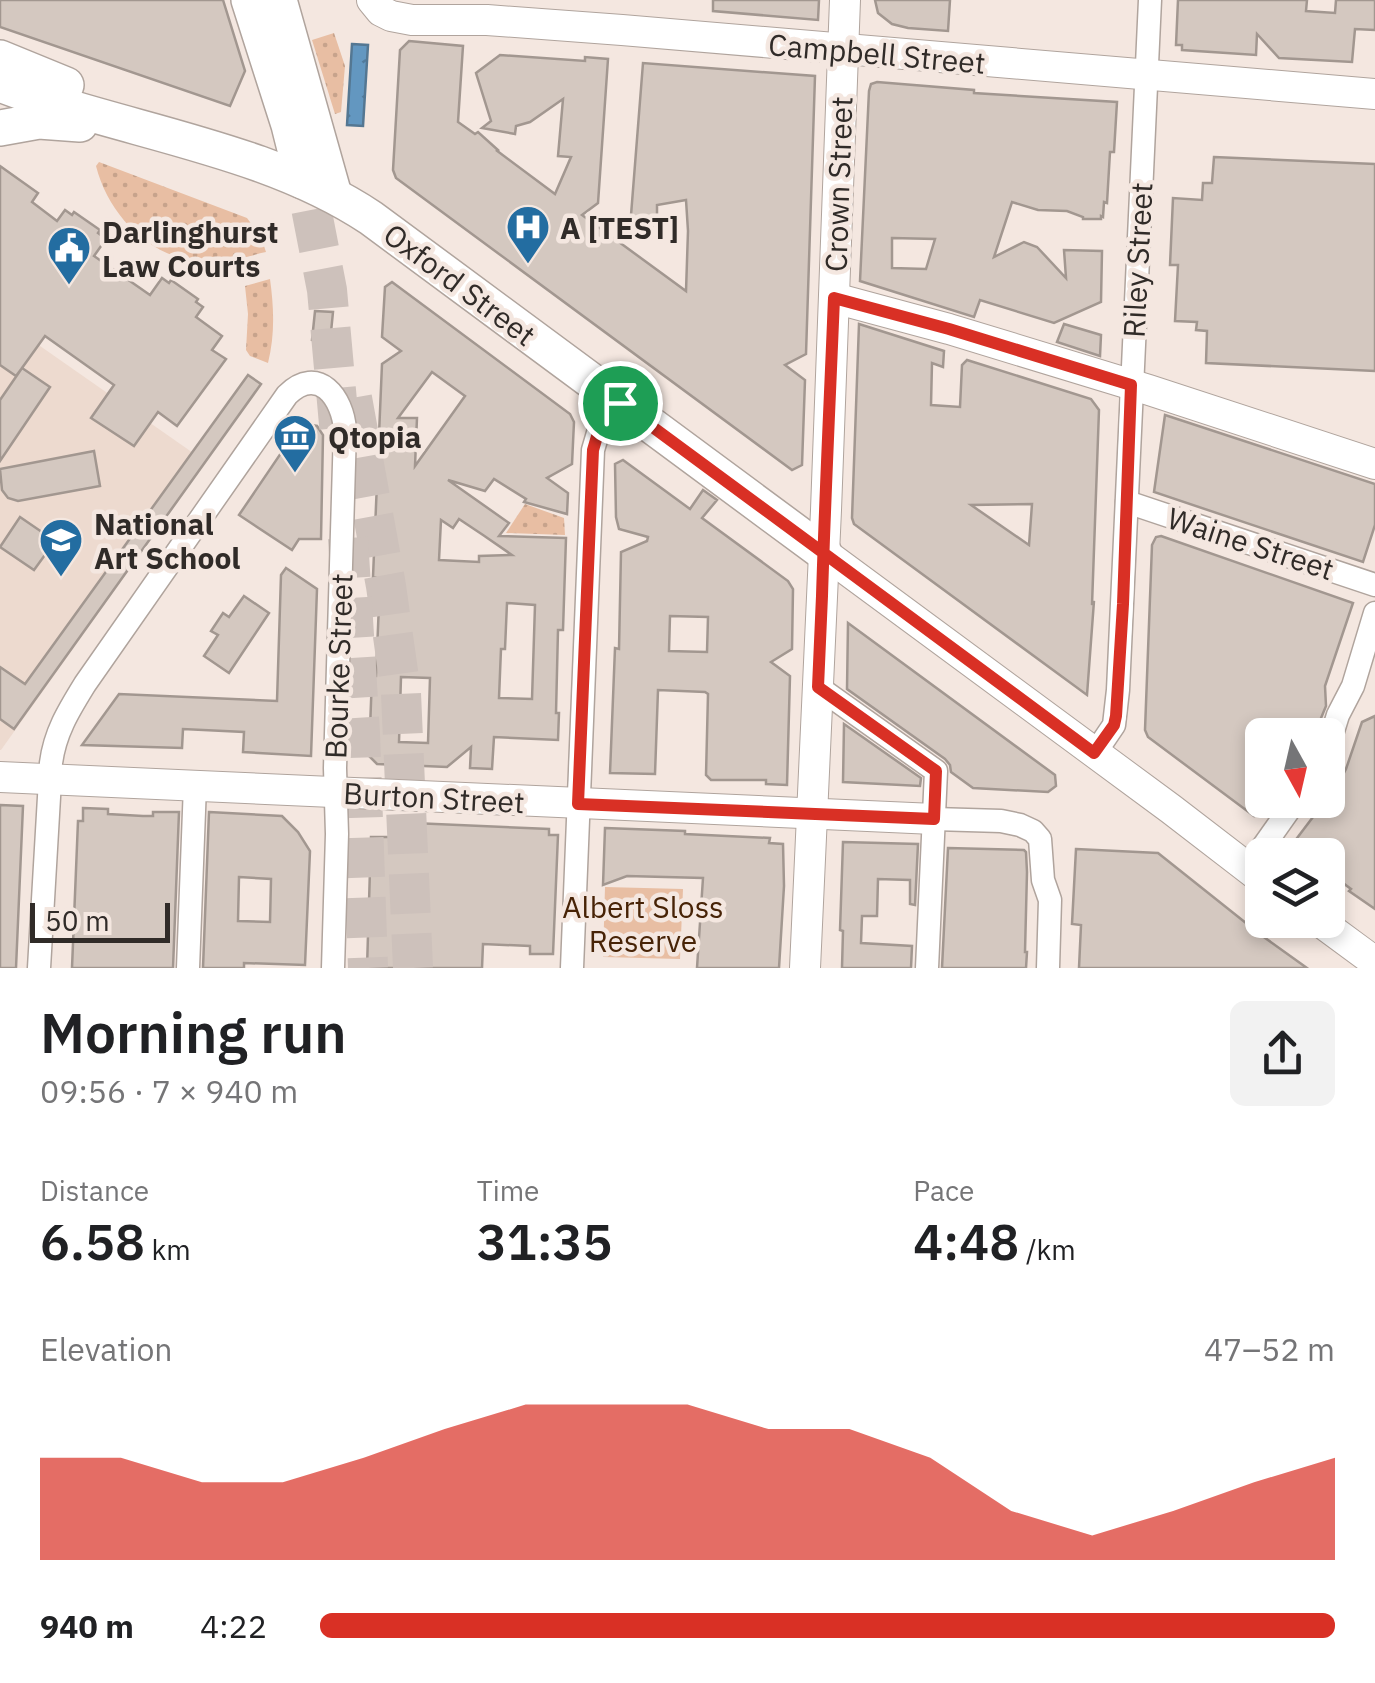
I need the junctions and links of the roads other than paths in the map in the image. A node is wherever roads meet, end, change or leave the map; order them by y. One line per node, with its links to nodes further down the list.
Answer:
1 (249, 0): 13 (main road)
2 (279, 0): 13 (main road)
3 (845, 0): 6 (street, Crown Street)
4 (1150, 0): 8 (street, Riley Street)
5 (377, 5): 6 (street, Campbell Street)
6 (843, 49): 8 (street, Campbell Street); 14 (street, Crown Street)
7 (0, 58): 12 (main road, Oxford Street)
8 (1146, 75): 10 (street, Campbell Street); 15 (street, Riley Street)
9 (0, 84): 12 (main road, Oxford Street)
10 (1375, 94)
11 (0, 128): 12 (main road)
12 (161, 133): 13 (main road, Oxford Street)
13 (318, 188): 16 (main road, Oxford Street)
14 (834, 298): 15 (street); 19 (street, Crown Street)
15 (1131, 385): 17 (street); 18 (street, Riley Street)
16 (620, 403): 19 (main road, Oxford Street); 30 (street)
17 (1375, 464)
18 (1127, 502): 20 (street, Waine Street); 25 (street, Riley Street)
19 (824, 553): 22 (street, Crown Street); 25 (street, Oxford Street)
20 (1375, 584)
21 (1375, 614): 23 (street)
22 (818, 687): 31 (street, Crown Street); 32 (street)
23 (1364, 691): 24 (street)
24 (1337, 718)
25 (1094, 753): 33 (street, Oxford Street)
26 (0, 777): 27 (street, Burton Street)
27 (50, 779): 28 (street, Burton Street); 29 (street, Bourke Street); 36 (street)
28 (195, 786): 29 (street, Burton Street); 37 (street)
29 (336, 793): 30 (street, Burton Street); 38 (street, Bourke Street)
30 (578, 804): 31 (street, Burton Street); 39 (street)
31 (813, 814): 32 (street, Burton Street); 40 (street, Crown Street)
32 (934, 819): 41 (street); 42 (street, Burton Street)
33 (1245, 866)
34 (1342, 938): 35 (street)
35 (1375, 962)
36 (39, 968)
37 (188, 968)
38 (332, 968)
39 (572, 968)
40 (805, 968)
41 (927, 968)
42 (1048, 968)

